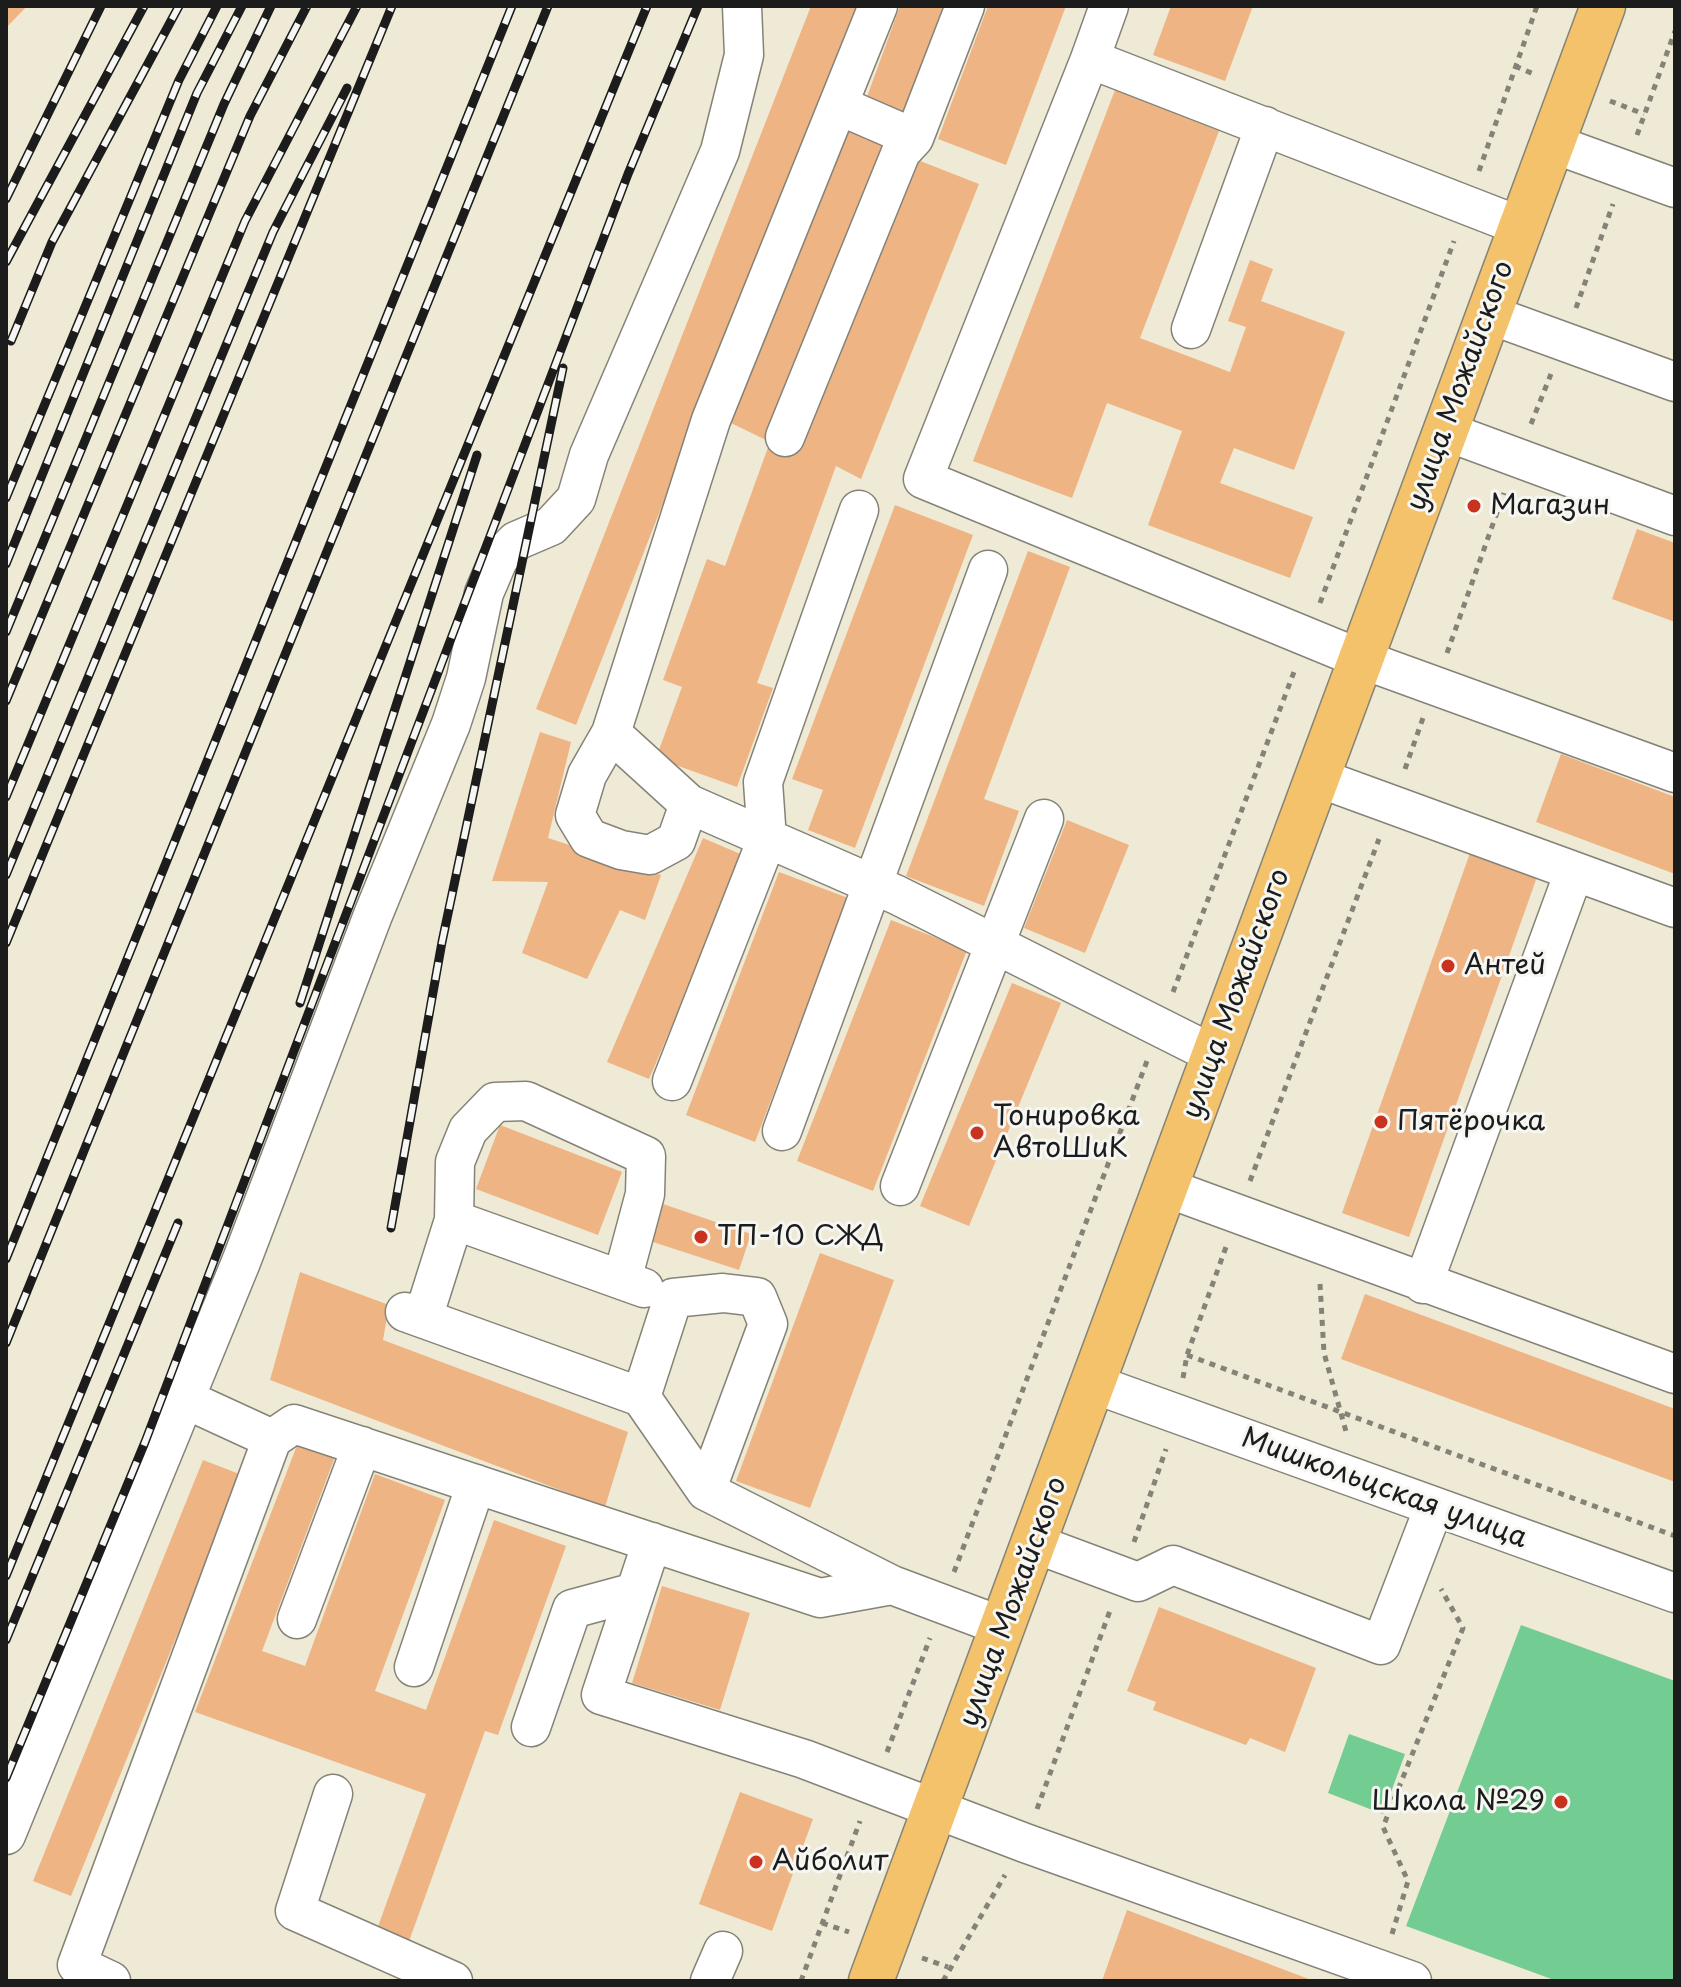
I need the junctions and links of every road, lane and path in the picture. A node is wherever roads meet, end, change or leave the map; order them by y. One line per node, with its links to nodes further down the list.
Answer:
1 (742, 6): 52 (street)
2 (878, 6): 8 (street)
3 (965, 6): 10 (street)
4 (1109, 6): 7 (street)
5 (1603, 6): 11 (main road, улица Можайского)
6 (1675, 31): 12 (path)
7 (1090, 59): 9 (street); 25 (street)
8 (838, 105): 10 (street); 27 (street)
9 (1265, 126): 14 (street); 16 (street)
10 (914, 138): 20 (street)
11 (1551, 143): 12 (street); 14 (main road, улица Можайского)
12 (1625, 169): 13 (street); 17 (path)
13 (1675, 188)
14 (1520, 226): 15 (main road, улица Можайского)
15 (1488, 314): 17 (street); 19 (main road, улица Можайского)
16 (1191, 329)
17 (1564, 342): 18 (street); 21 (path)
18 (1675, 382)
19 (1445, 431): 21 (street); 25 (main road, улица Можайского)
20 (785, 437)
21 (1517, 458): 23 (street); 26 (path)
22 (859, 510): 33 (street)
23 (1675, 516)
24 (988, 570): 35 (street)
25 (1361, 659): 26 (street); 29 (main road, улица Можайского)
26 (1435, 686): 28 (street); 31 (path)
27 (611, 733): 30 (street); 30 (street)
28 (1675, 773)
29 (1316, 777): 31 (street); 38 (main road, улица Можайского)
30 (689, 804): 33 (street)
31 (1392, 805): 34 (street); 43 (path)
32 (1044, 819): 37 (street)
33 (767, 839): 35 (street); 39 (street)
34 (1574, 872): 36 (street); 46 (street)
35 (873, 885): 37 (street); 40 (street)
36 (1675, 908)
37 (995, 945): 38 (street); 41 (street)
38 (1215, 1055): 42 (main road, улица Можайского)
39 (672, 1081)
40 (782, 1131)
41 (900, 1186)
42 (1167, 1188): 43 (street); 50 (main road, улица Можайского)
43 (1238, 1214): 46 (street); 48 (path)
44 (454, 1220): 45 (street); 45 (street); 51 (street)
45 (622, 1280): 47 (street)
46 (1423, 1284): 49 (street)
47 (673, 1298): 51 (street); 57 (street)
48 (1187, 1355): 53 (path); 59 (path)
49 (1675, 1374)
50 (1094, 1384): 53 (street, Мишкольцская улица); 61 (main road, улица Можайского)
51 (641, 1397): 57 (street)
52 (185, 1399): 54 (street); 72 (street)
53 (1178, 1415): 58 (street, Мишкольцская улица); 62 (path)
54 (272, 1439): 55 (street); 74 (street)
55 (362, 1446): 56 (street); 66 (street)
56 (476, 1484): 60 (street); 68 (street)
57 (706, 1491): 63 (street)
58 (1434, 1507): 62 (street); 65 (street, Мишкольцская улица)
59 (1675, 1536)
60 (652, 1542): 63 (street); 64 (street)
61 (1036, 1544): 62 (street); 67 (main road, улица Можайского)
62 (1123, 1577): 73 (path)
63 (892, 1585): 67 (street)
64 (635, 1592): 69 (street); 71 (street)
65 (1675, 1593)
66 (297, 1619)
67 (1004, 1627): 71 (main road, улица Можайского)
68 (414, 1667)
69 (531, 1727)
70 (333, 1794): 75 (street)
71 (938, 1807): 73 (street); 76 (main road, улица Можайского)
72 (6, 1835)
73 (1025, 1843): 77 (path); 78 (street)
74 (111, 1981)
75 (453, 1981)
76 (871, 1981)
77 (943, 1981)
78 (1412, 1981)

